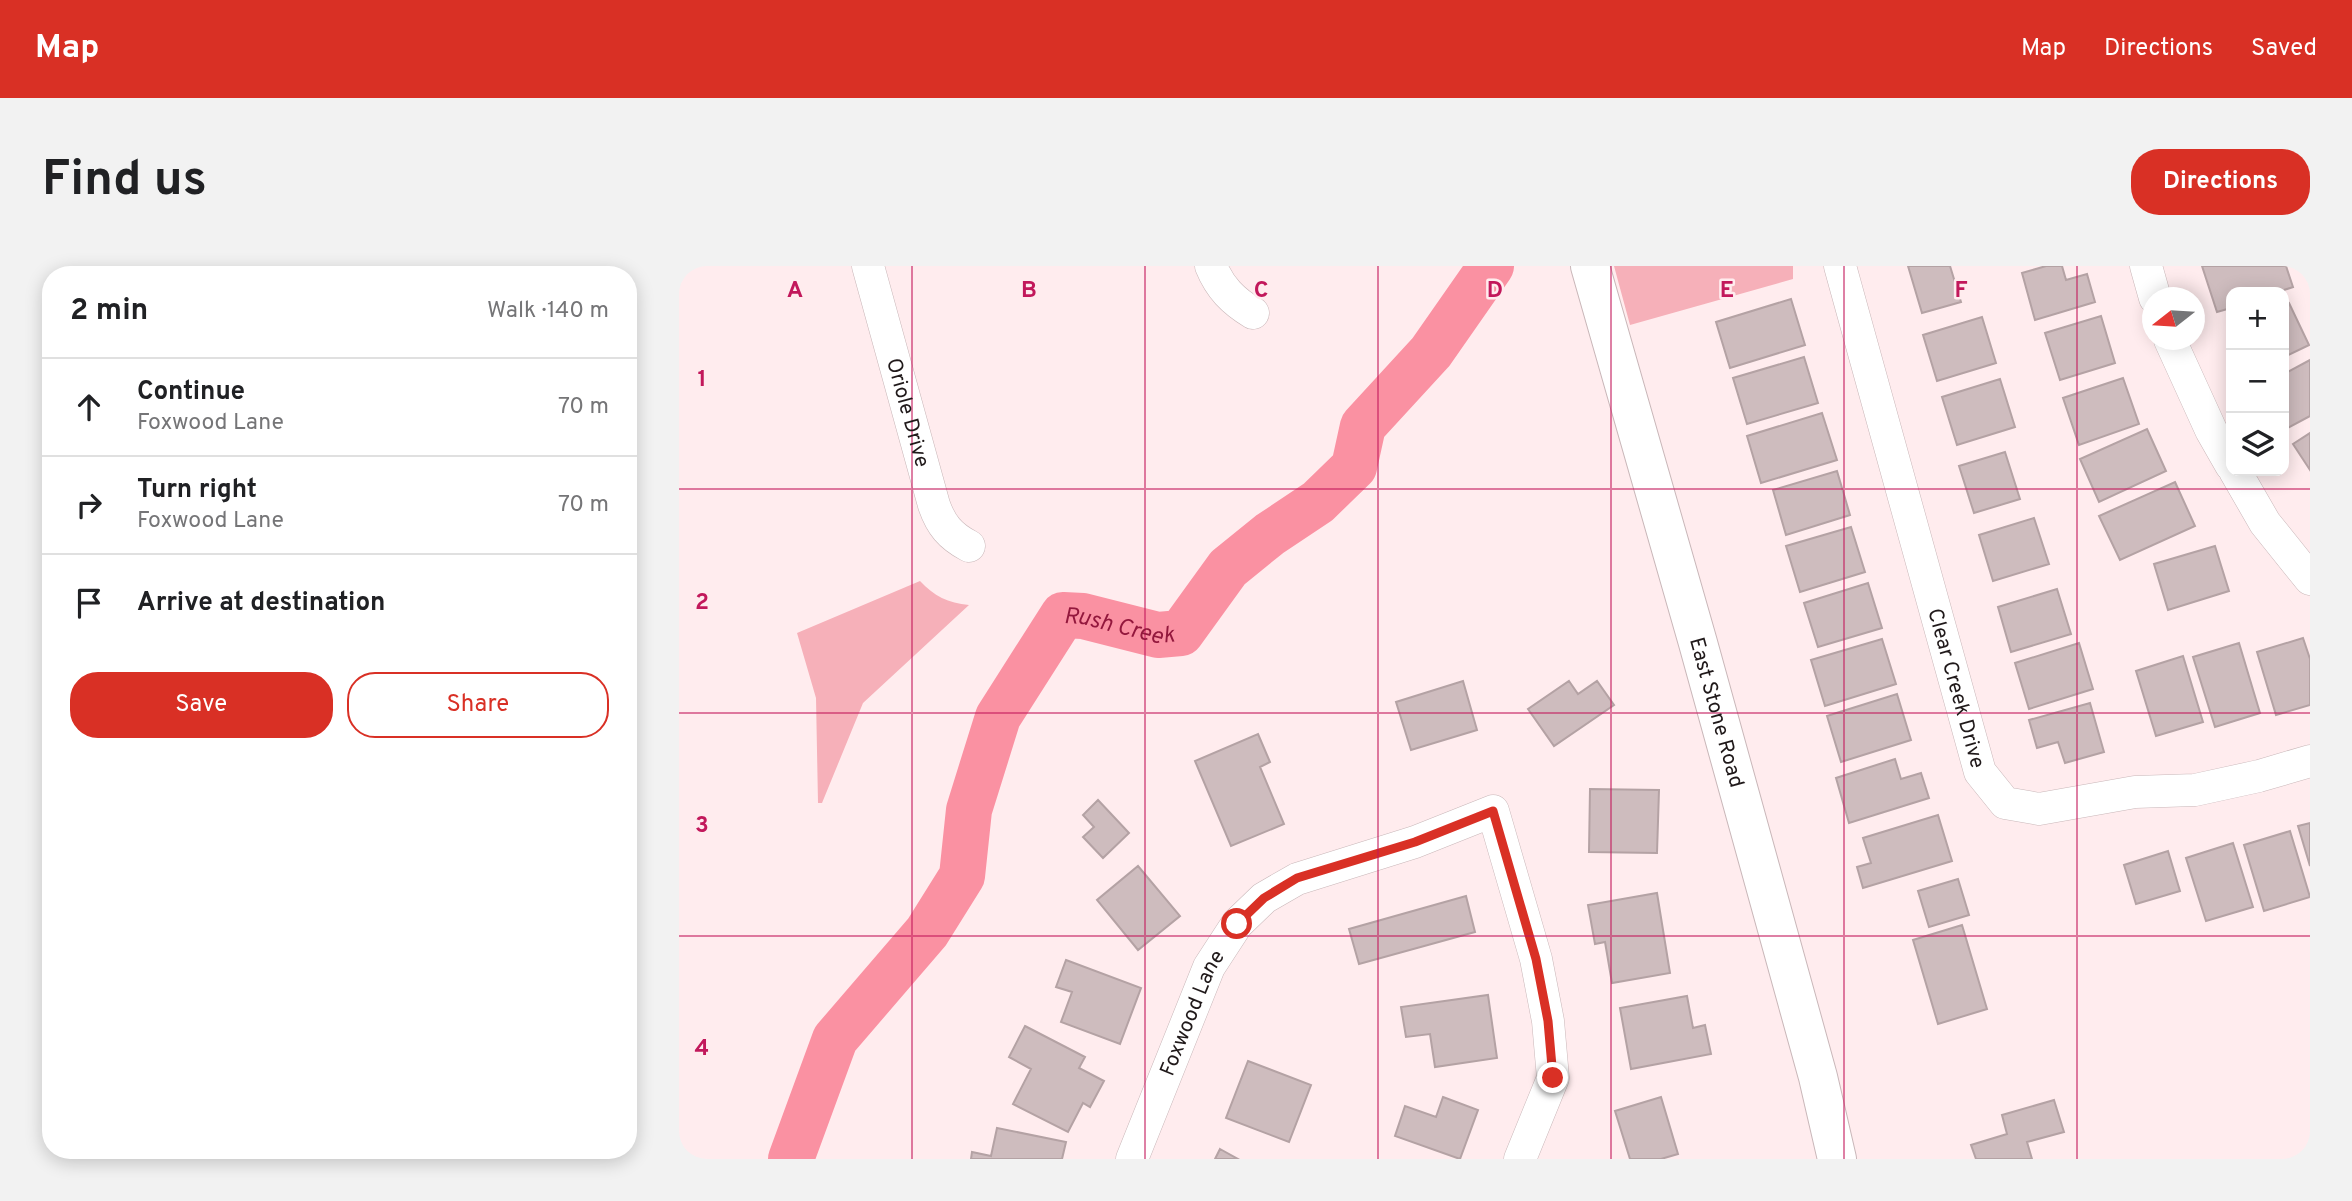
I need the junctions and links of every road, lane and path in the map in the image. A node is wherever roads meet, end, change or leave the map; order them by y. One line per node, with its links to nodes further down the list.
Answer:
1 (868, 266): 11 (street, Oriole Drive)
2 (1211, 266): 7 (street)
3 (1590, 266): 16 (main road, East Stone Road)
4 (1840, 266): 13 (street, Clear Creek Drive)
5 (2146, 266): 6 (street)
6 (2152, 287)
7 (1253, 313)
8 (2175, 350): 9 (street)
9 (2226, 456)
10 (2238, 476): 12 (street)
11 (969, 546)
12 (2310, 579)
13 (2310, 761)
14 (1132, 1159): 15 (street, Foxwood Lane)
15 (1520, 1159)
16 (1837, 1159)

